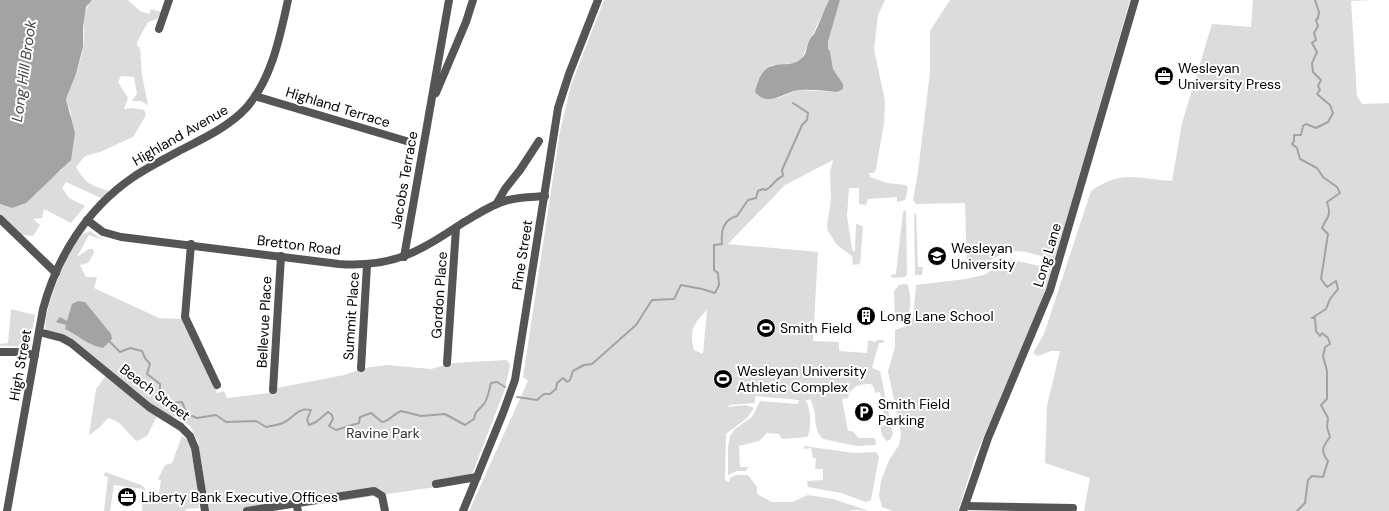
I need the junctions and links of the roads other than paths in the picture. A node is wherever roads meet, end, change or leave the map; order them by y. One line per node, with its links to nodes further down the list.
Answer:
1 (169, 0): 7 (street)
2 (288, 0): 8 (street, Highland Avenue)
3 (449, 0): 9 (street, Jacobs Terrace)
4 (473, 0): 9 (street, Jacobs Terrace)
5 (598, 0): 12 (street, Pine Street)
6 (1135, 0): 32 (street, Long Lane)
7 (159, 29)
8 (255, 96): 11 (street, Highland Terrace); 15 (street, Highland Avenue)
9 (431, 107): 19 (street, Jacobs Terrace)
10 (539, 141): 13 (street)
11 (413, 143)
12 (545, 196): 13 (street, Bretton Road); 29 (street, Pine Street)
13 (497, 204): 16 (street, Bretton Road)
14 (0, 219): 21 (street)
15 (87, 220): 17 (street, Bretton Road); 21 (street, Highland Avenue)
16 (456, 228): 19 (street, Bretton Road); 25 (street, Gordon Place)
17 (191, 244): 18 (street, Bretton Road); 27 (street)
18 (281, 256): 20 (street, Bretton Road); 28 (street, Bellevue Place)
19 (404, 257): 20 (street, Bretton Road)
20 (368, 265): 26 (street, Summit Place)
21 (56, 273): 22 (street, High Street)
22 (39, 332): 24 (street, High Street); 35 (street, Beach Street)
23 (0, 352): 24 (street)
24 (35, 355): 34 (street, High Street)
25 (447, 363)
26 (360, 368)
27 (217, 385)
28 (273, 390)
29 (477, 477): 30 (street); 38 (street, Pine Street)
30 (436, 484)
31 (297, 507): 36 (street); 37 (street)
32 (964, 508): 33 (street)
33 (1073, 508)
34 (7, 511)
35 (205, 511)
36 (247, 511)
37 (385, 511)
38 (463, 511)

